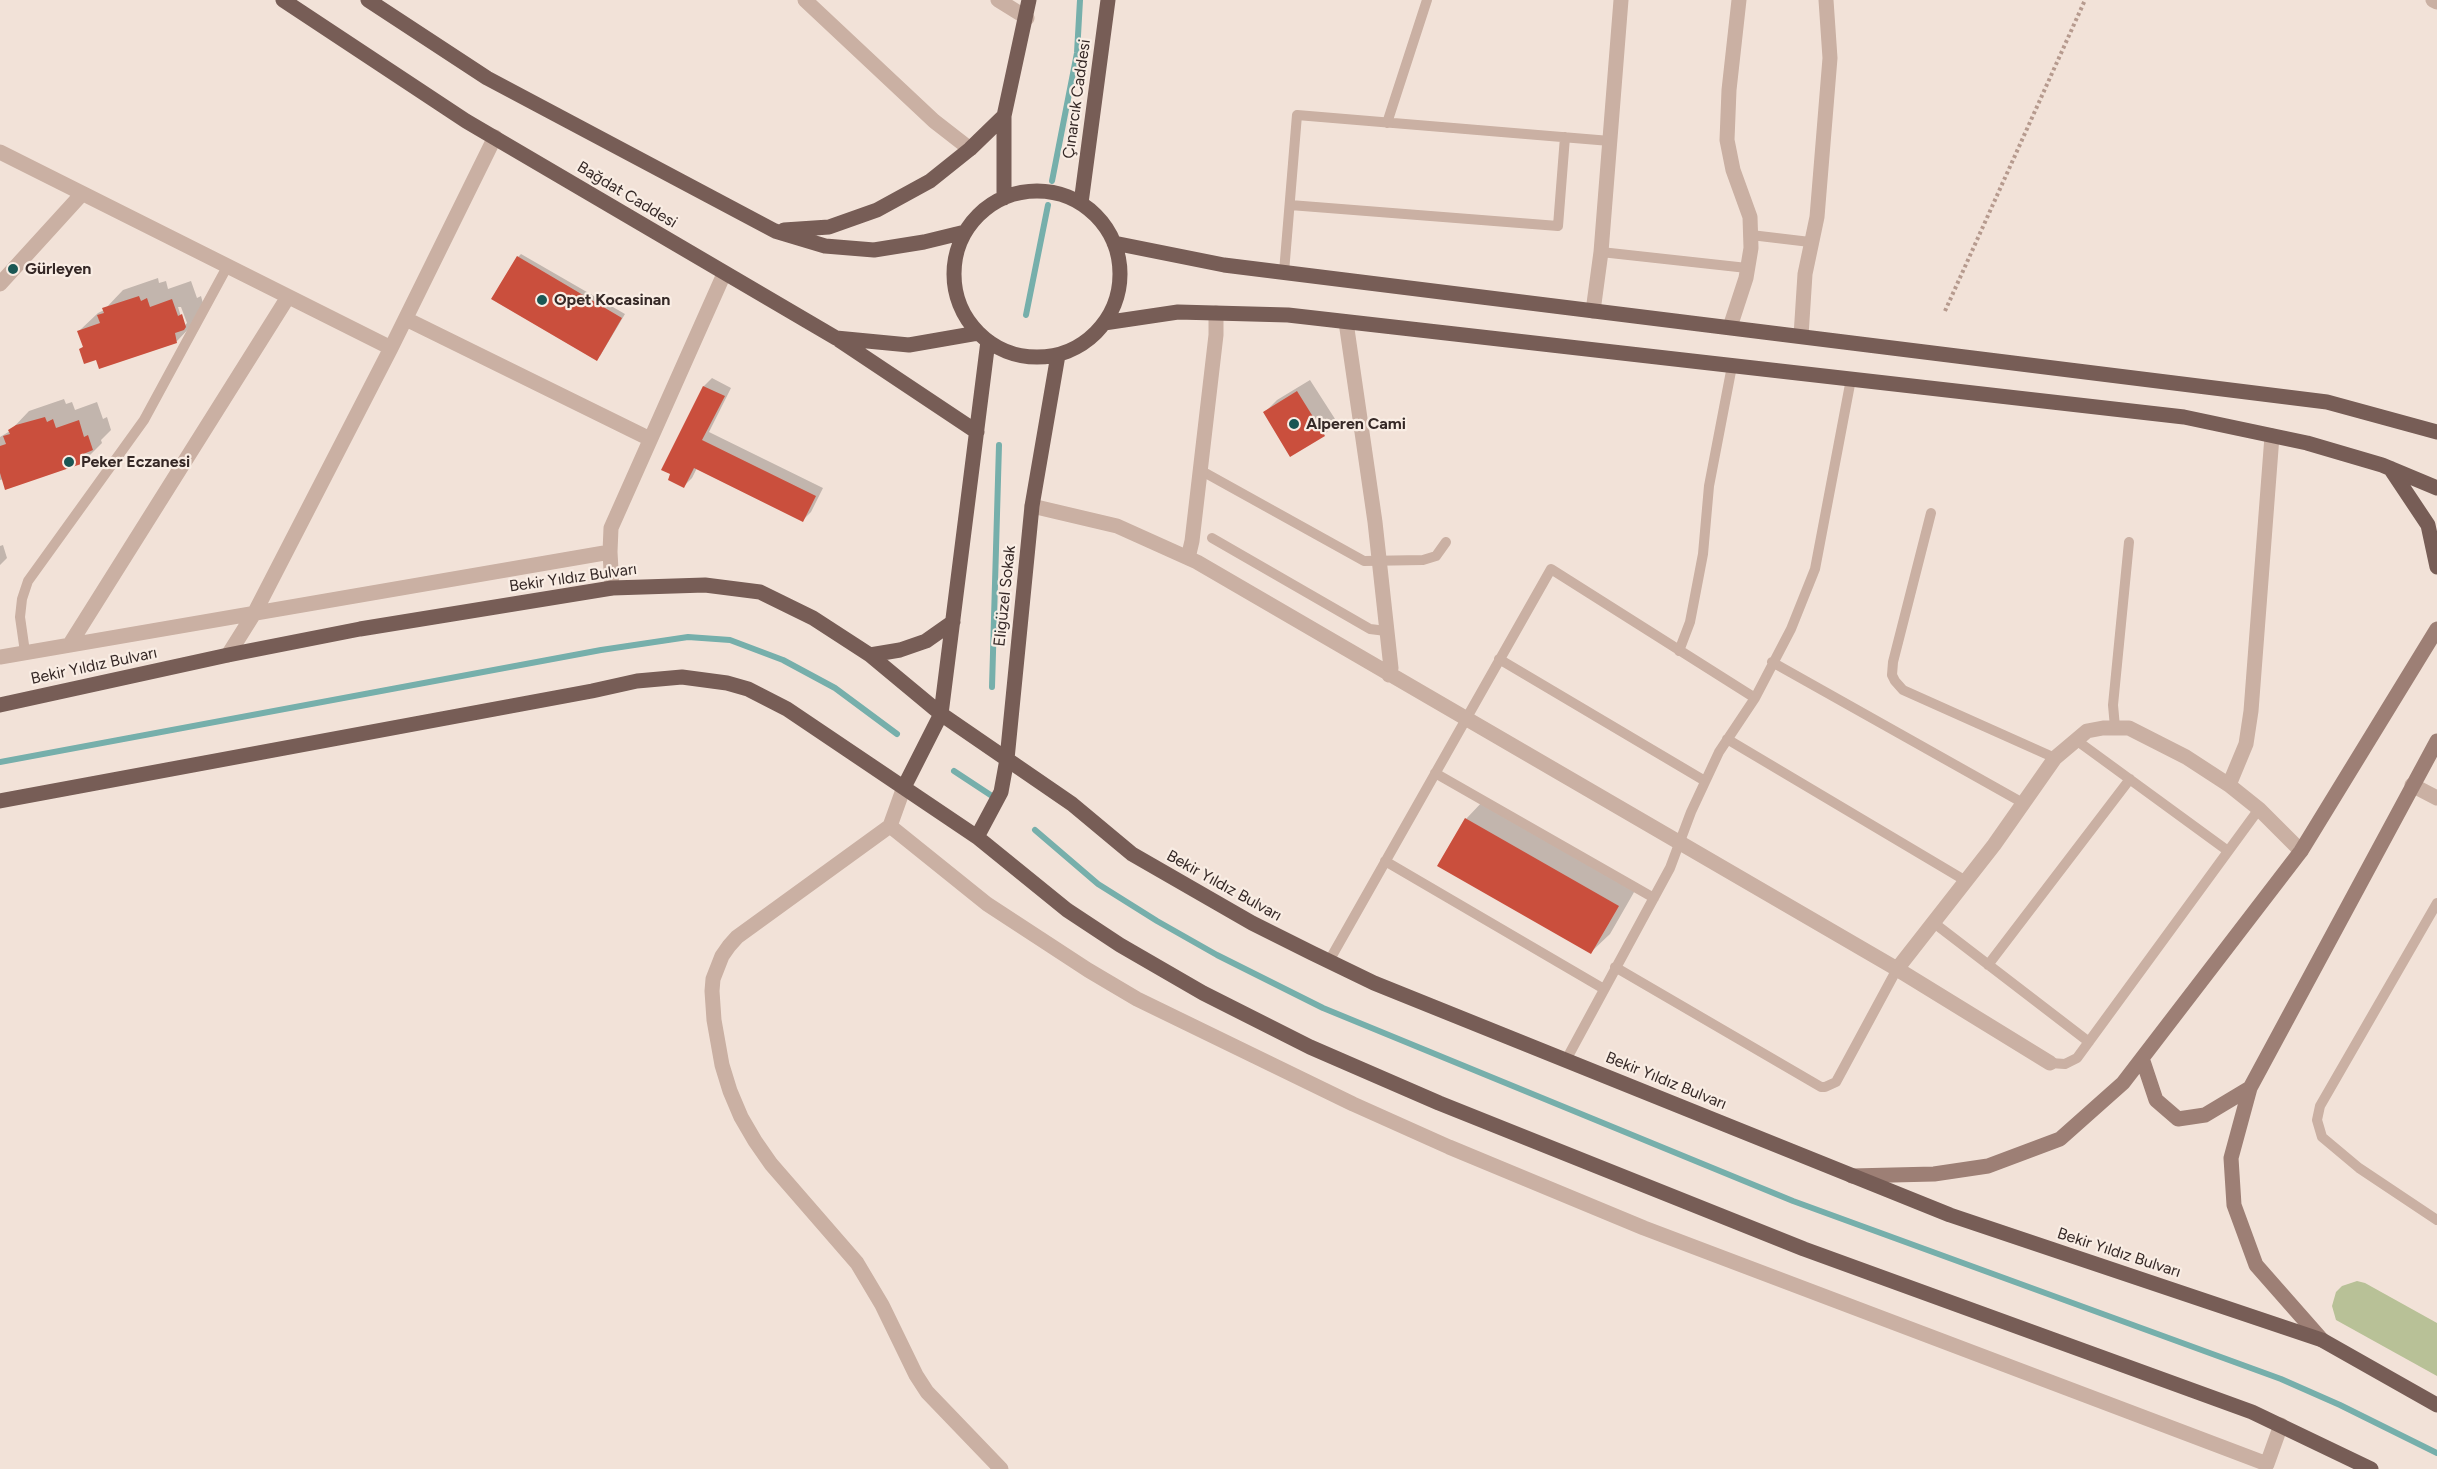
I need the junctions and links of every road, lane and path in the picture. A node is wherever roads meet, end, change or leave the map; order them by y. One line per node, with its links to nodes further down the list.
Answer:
1 (284, 0): 17 (main road, Bağdat Caddesi)
2 (368, 0): 26 (main road)
3 (805, 0): 20 (street)
4 (998, 0): 14 (street)
5 (1029, 0): 14 (main road)
6 (1108, 0): 24 (main road, Çınarcık Caddesi)
7 (1427, 0): 16 (lane)
8 (1621, 0): 19 (street)
9 (1739, 0): 28 (street)
10 (1826, 0): 29 (street)
11 (2085, 0): 39 (path)
12 (2433, 0): 13 (street)
13 (2437, 2)
14 (1027, 18): 15 (main road)
15 (1004, 116): 20 (main road); 23 (main road)
16 (1387, 123): 18 (lane); 25 (lane)
17 (495, 137): 35 (main road, Bağdat Caddesi); 41 (street)
18 (1565, 137): 19 (lane); 25 (lane)
19 (1610, 141): 31 (street)
20 (970, 149): 26 (main road)
21 (0, 152): 22 (street)
22 (81, 195): 32 (street); 36 (street)
23 (1004, 198): 24 (main road); 27 (main road)
24 (1081, 203): 30 (main road)
25 (1290, 205): 34 (lane)
26 (775, 231): 27 (main road)
27 (964, 232): 46 (main road)
28 (1751, 235): 29 (lane); 33 (street)
29 (1810, 242): 45 (street)
30 (1114, 243): 34 (main road); 43 (main road)
31 (1601, 252): 33 (lane); 38 (street)
32 (227, 267): 37 (street); 75 (lane)
33 (1747, 268): 44 (street)
34 (1284, 272): 38 (main road)
35 (724, 274): 47 (main road, Bağdat Caddesi); 55 (street)
36 (0, 284)
37 (288, 297): 48 (street); 73 (street)
38 (1593, 310): 44 (main road)
39 (1945, 311)
40 (1216, 313): 42 (main road); 43 (main road); 57 (street)
41 (406, 319): 48 (street); 55 (street)
42 (1346, 322): 50 (main road); 66 (street)
43 (1104, 323): 49 (main road)
44 (1730, 327): 45 (main road)
45 (1801, 336): 53 (main road)
46 (983, 337): 47 (main road, Bağdat Caddesi); 49 (main road); 52 (main road)
47 (836, 338): 52 (main road)
48 (391, 348): 69 (street)
49 (1058, 355): 59 (main road, Eligüzel Sokak)
50 (1732, 366): 51 (main road); 74 (lane)
51 (1851, 379): 54 (main road); 80 (lane)
52 (977, 432): 70 (main road)
53 (2437, 432)
54 (2272, 436): 56 (main road); 95 (street)
55 (651, 439): 64 (street)
56 (2390, 468): 58 (main road); 67 (main road)
57 (1200, 470): 65 (street); 66 (lane)
58 (2437, 488)
59 (1032, 506): 65 (street); 91 (main road, Eligüzel Sokak)
60 (1931, 513): 90 (lane)
61 (1212, 538): 72 (lane)
62 (1446, 542): 66 (lane)
63 (2129, 542): 86 (lane)
64 (610, 552): 68 (street); 69 (street)
65 (1188, 558): 81 (street)
66 (1379, 561): 72 (street)
67 (2437, 567)
68 (612, 588): 76 (main road, Bekir Yıldız Bulvarı); 77 (main road, Bekir Yıldız Bulvarı)
69 (255, 612): 73 (street); 76 (street)
70 (953, 622): 77 (main road); 84 (main road)
71 (2437, 629): 106 (street)
72 (1386, 631): 81 (street)
73 (70, 644): 75 (street)
74 (1679, 651): 79 (lane); 82 (lane)
75 (26, 652): 78 (street)
76 (228, 655): 83 (main road, Bekir Yıldız Bulvarı)
77 (870, 655): 84 (main road, Bekir Yıldız Bulvarı)
78 (0, 657)
79 (1499, 659): 85 (lane); 94 (lane)
80 (1772, 662): 82 (lane); 100 (lane)
81 (1389, 675): 85 (street)
82 (1755, 698): 87 (lane)
83 (0, 705)
84 (941, 714): 91 (main road, Bekir Yıldız Bulvarı); 97 (main road)
85 (1465, 720): 92 (lane); 104 (street)
86 (2115, 727): 88 (street); 95 (street)
87 (1727, 739): 94 (lane); 108 (lane)
88 (2076, 740): 90 (street); 93 (lane)
89 (2437, 741): 96 (street)
90 (2055, 758): 100 (street)
91 (1007, 759): 103 (main road, Eligüzel Sokak); 112 (main road, Bekir Yıldız Bulvarı)
92 (1435, 773): 107 (lane); 109 (lane)
93 (2130, 779): 105 (lane); 113 (lane)
94 (1705, 781): 104 (lane)
95 (2229, 785): 101 (street)
96 (2412, 785): 98 (street); 121 (street)
97 (904, 787): 99 (main road); 102 (street); 103 (main road)
98 (2437, 798)
99 (0, 801)
100 (2023, 803): 108 (street)
101 (2259, 809): 105 (lane); 106 (street)
102 (890, 826): 126 (street); 127 (street)
103 (977, 837): 126 (main road)
104 (1680, 844): 109 (lane); 115 (street)
105 (2228, 851): 117 (lane)
106 (2301, 851): 118 (street)
107 (1385, 861): 112 (lane); 116 (lane)
108 (1966, 881): 111 (street)
109 (1654, 898): 114 (lane)
110 (2437, 903): 123 (lane)
111 (1934, 923): 113 (lane); 115 (street)
112 (1329, 961): 119 (main road, Bekir Yıldız Bulvarı)
113 (1988, 965): 117 (lane)
114 (1615, 967): 115 (lane); 116 (lane)
115 (1897, 969): 120 (street)
116 (1604, 989): 119 (lane)
117 (2089, 1042): 120 (lane)
118 (2142, 1058): 121 (street); 122 (street)
119 (1566, 1060): 122 (main road, Bekir Yıldız Bulvarı)
120 (2050, 1063)
121 (2250, 1088): 124 (street)
122 (1852, 1176): 124 (main road, Bekir Yıldız Bulvarı)
123 (2437, 1220)
124 (2322, 1340): 125 (main road, Bekir Yıldız Bulvarı)
125 (2437, 1405)
126 (2281, 1425): 128 (main road)
127 (1001, 1469)
128 (2371, 1469)

